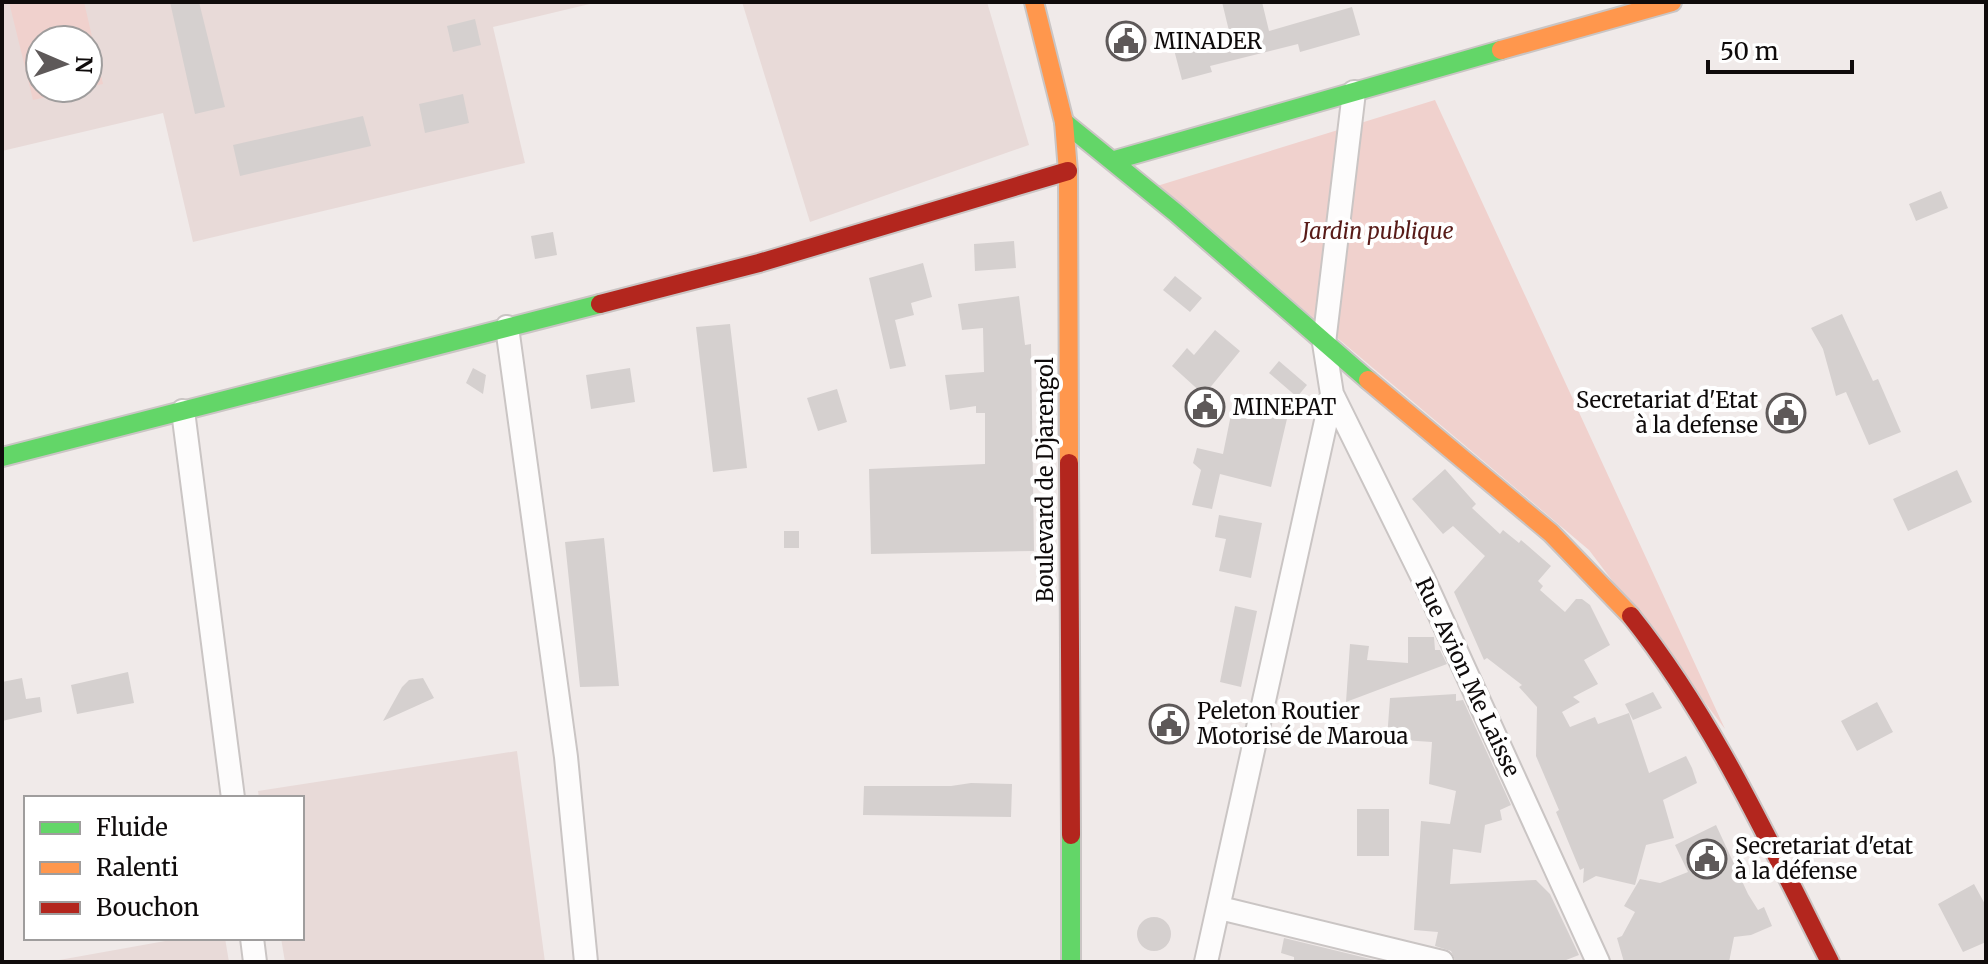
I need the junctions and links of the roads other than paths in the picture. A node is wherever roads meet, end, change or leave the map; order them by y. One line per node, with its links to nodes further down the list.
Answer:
1 (1034, 2): 4 (main road, Boulevard de Djarengol)
2 (1672, 2): 3 (main road)
3 (1354, 92): 5 (main road); 8 (street)
4 (1064, 122): 5 (main road); 6 (main road, Boulevard de Djarengol)
5 (1115, 160): 8 (main road)
6 (1068, 171): 7 (main road); 17 (main road, Boulevard de Djarengol)
7 (507, 327): 10 (main road); 16 (street)
8 (1324, 343): 9 (street); 21 (main road)
9 (1332, 394): 13 (street); 20 (street, Rue Avion Me Laisse)
10 (183, 411): 11 (main road); 12 (street)
11 (2, 457)
12 (233, 796)
13 (1220, 908): 18 (street); 19 (street)
14 (252, 940): 15 (street)
15 (255, 962)
16 (586, 962)
17 (1071, 962)
18 (1206, 962)
19 (1442, 962)
20 (1598, 962)
21 (1830, 962)

